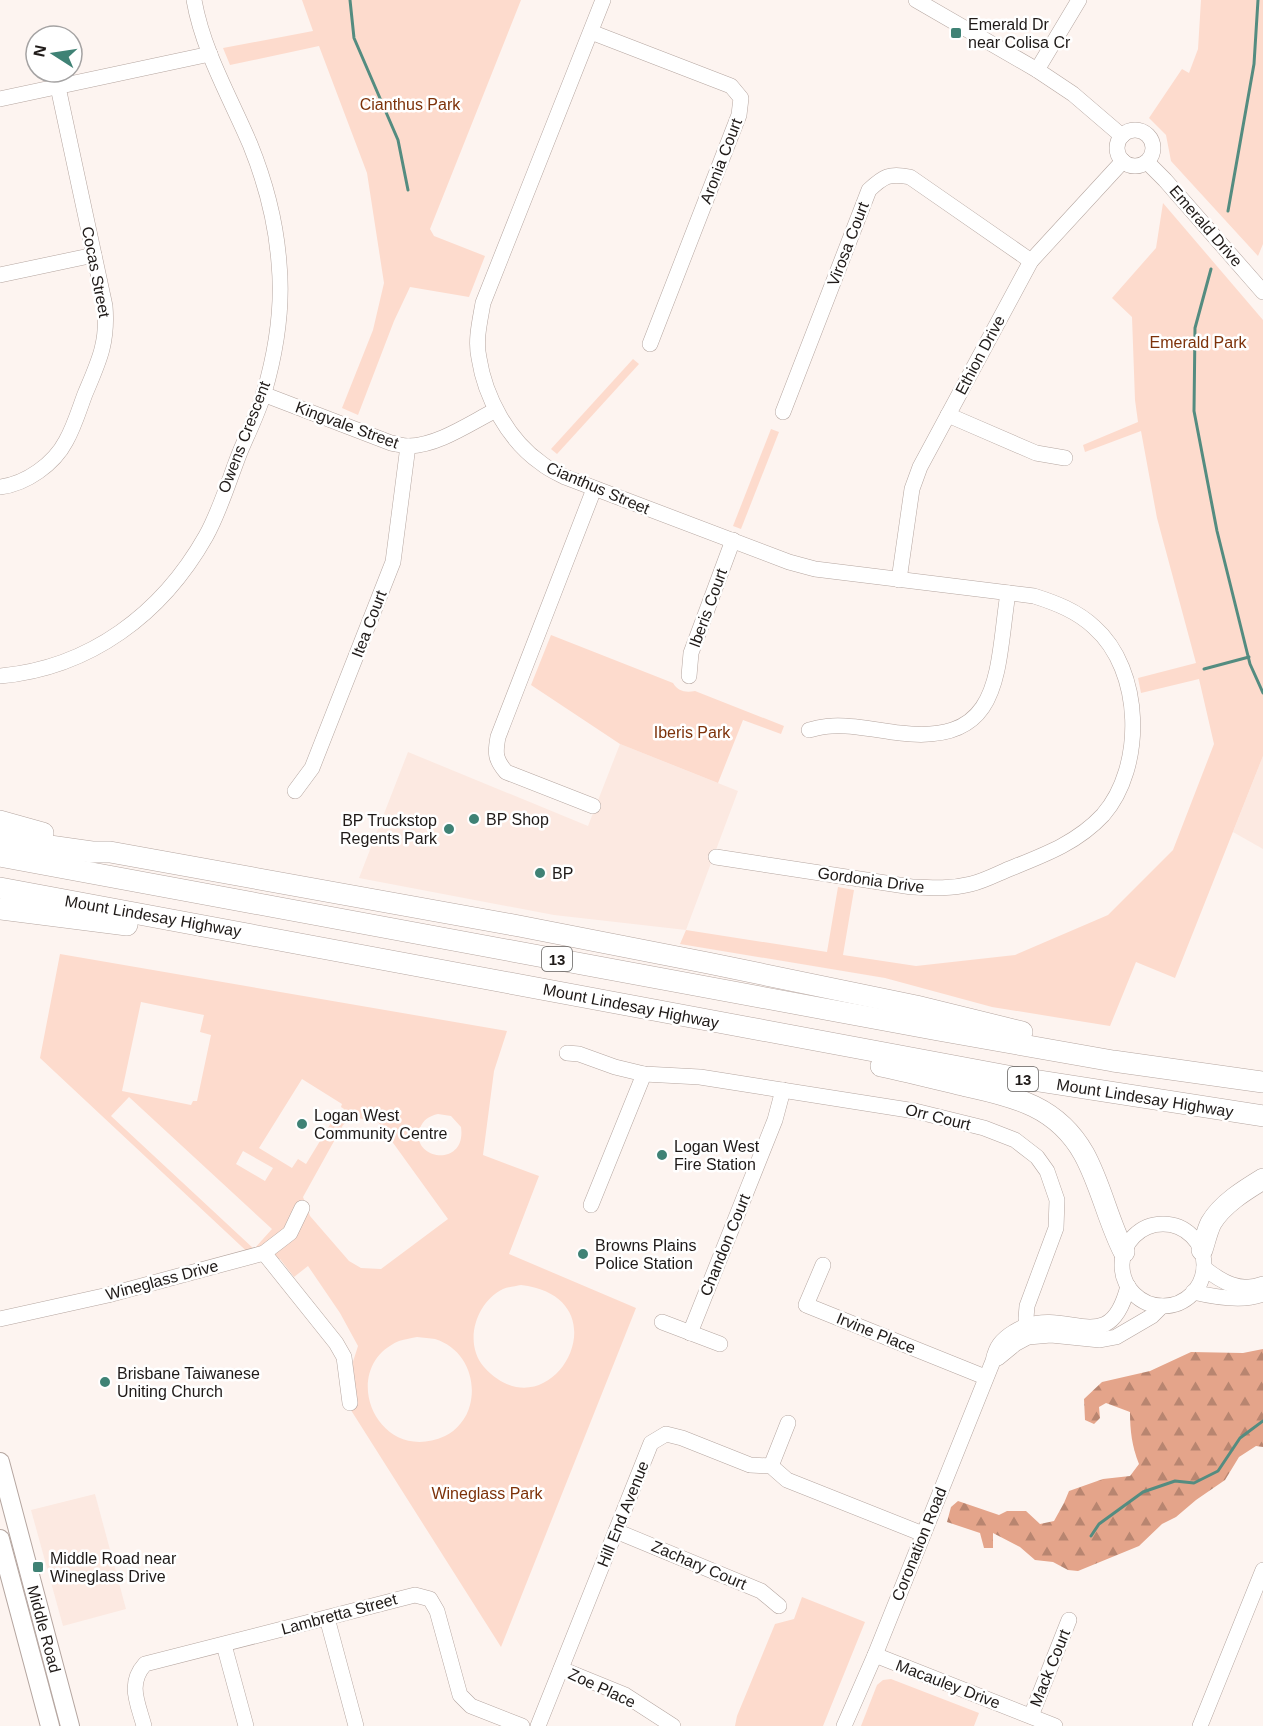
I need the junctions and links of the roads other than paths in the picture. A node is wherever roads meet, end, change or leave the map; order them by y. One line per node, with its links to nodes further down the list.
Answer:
1 (194, 0): 6 (street, Owens Crescent)
2 (603, 0): 5 (street, Cianthus Street)
3 (916, 0): 7 (street)
4 (1079, 0): 7 (street)
5 (591, 32): 17 (street, Aronia Court); 19 (street, Cianthus Street)
6 (210, 54): 8 (street); 18 (street, Owens Crescent)
7 (1037, 70): 10 (street)
8 (58, 87): 9 (street); 13 (street, Cocas Street)
9 (0, 99)
10 (1122, 136): 11 (street); 12 (street)
11 (1123, 161): 12 (street); 14 (street, Ethion Drive)
12 (1147, 162): 16 (street, Emerald Drive)
13 (94, 255): 15 (street); 24 (street, Cocas Street)
14 (1031, 261): 20 (street, Virosa Court); 21 (street, Ethion Drive)
15 (0, 275)
16 (1263, 292)
17 (650, 344)
18 (263, 394): 22 (street, Kingvale Street); 29 (street, Owens Crescent)
19 (496, 410): 22 (street, Kingvale Street); 25 (street, Cianthus Street)
20 (783, 412)
21 (948, 415): 23 (street); 27 (street, Ethion Drive)
22 (408, 446): 32 (street, Itea Court)
23 (1065, 458)
24 (0, 487)
25 (594, 489): 26 (street, Cianthus Street); 33 (street)
26 (733, 540): 27 (street, Cianthus Street); 30 (street, Iberis Court)
27 (899, 580): 28 (street, Gordonia Drive)
28 (1008, 593): 31 (street); 38 (street, Gordonia Drive)
29 (0, 675)
30 (689, 676)
31 (809, 730)
32 (295, 790)
33 (593, 806)
34 (0, 821): 36 (highway)
35 (0, 839): 36 (highway)
36 (110, 852): 44 (highway)
37 (0, 856): 44 (highway, Mount Lindesay Highway / 13)
38 (716, 857)
39 (0, 888): 41 (highway, Mount Lindesay Highway / 13)
40 (0, 909): 41 (highway)
41 (194, 924): 42 (highway, Mount Lindesay Highway / 13)
42 (784, 1034): 48 (highway, Mount Lindesay Highway / 13); 52 (highway)
43 (567, 1053): 45 (street, Orr Court)
44 (1113, 1061): 46 (highway, Mount Lindesay Highway / 13)
45 (644, 1074): 47 (street, Orr Court); 50 (street)
46 (1263, 1082)
47 (783, 1089): 63 (street, Orr Court); 64 (street, Chandon Court)
48 (1263, 1116)
49 (1263, 1179): 54 (highway)
50 (591, 1205)
51 (302, 1208): 53 (street, Wineglass Drive)
52 (1124, 1252): 54 (street); 57 (street)
53 (264, 1253): 61 (street, Wineglass Drive); 67 (street)
54 (1203, 1259): 56 (street); 58 (street)
55 (822, 1265): 66 (street, Irvine Place)
56 (1263, 1284)
57 (1128, 1286): 60 (street); 63 (street)
58 (1193, 1292): 59 (street); 60 (street)
59 (1263, 1294)
60 (1162, 1306): 63 (street)
61 (0, 1319)
62 (662, 1322): 64 (street)
63 (1027, 1331): 66 (street, Coronation Road)
64 (690, 1333): 65 (street)
65 (720, 1344)
66 (985, 1377): 72 (street, Coronation Road)
67 (350, 1403)
68 (788, 1423): 70 (street)
69 (0, 1462): 83 (main road, Middle Road)
70 (771, 1466): 71 (street, Hill End Avenue); 72 (street, Hill End Avenue)
71 (616, 1531): 75 (street, Zachary Court); 80 (street, Hill End Avenue)
72 (923, 1534): 79 (street, Coronation Road)
73 (0, 1539): 82 (main road, Middle Road)
74 (1263, 1570): 92 (street)
75 (779, 1606)
76 (327, 1617): 78 (street, Lambretta Street); 86 (street); 87 (street, Lambretta Street)
77 (1069, 1620): 81 (street, Mack Court)
78 (224, 1645): 84 (street, Lambretta Street); 85 (street)
79 (875, 1655): 81 (street, Macauley Drive); 90 (street, Coronation Road)
80 (561, 1669): 88 (street, Hill End Avenue); 89 (street, Zoe Place)
81 (1031, 1716): 91 (street, Macauley Drive)
82 (50, 1726)
83 (70, 1726)
84 (144, 1726)
85 (246, 1726)
86 (356, 1726)
87 (522, 1726)
88 (538, 1726)
89 (674, 1726)
90 (844, 1726)
91 (1055, 1726)
92 (1200, 1726)

